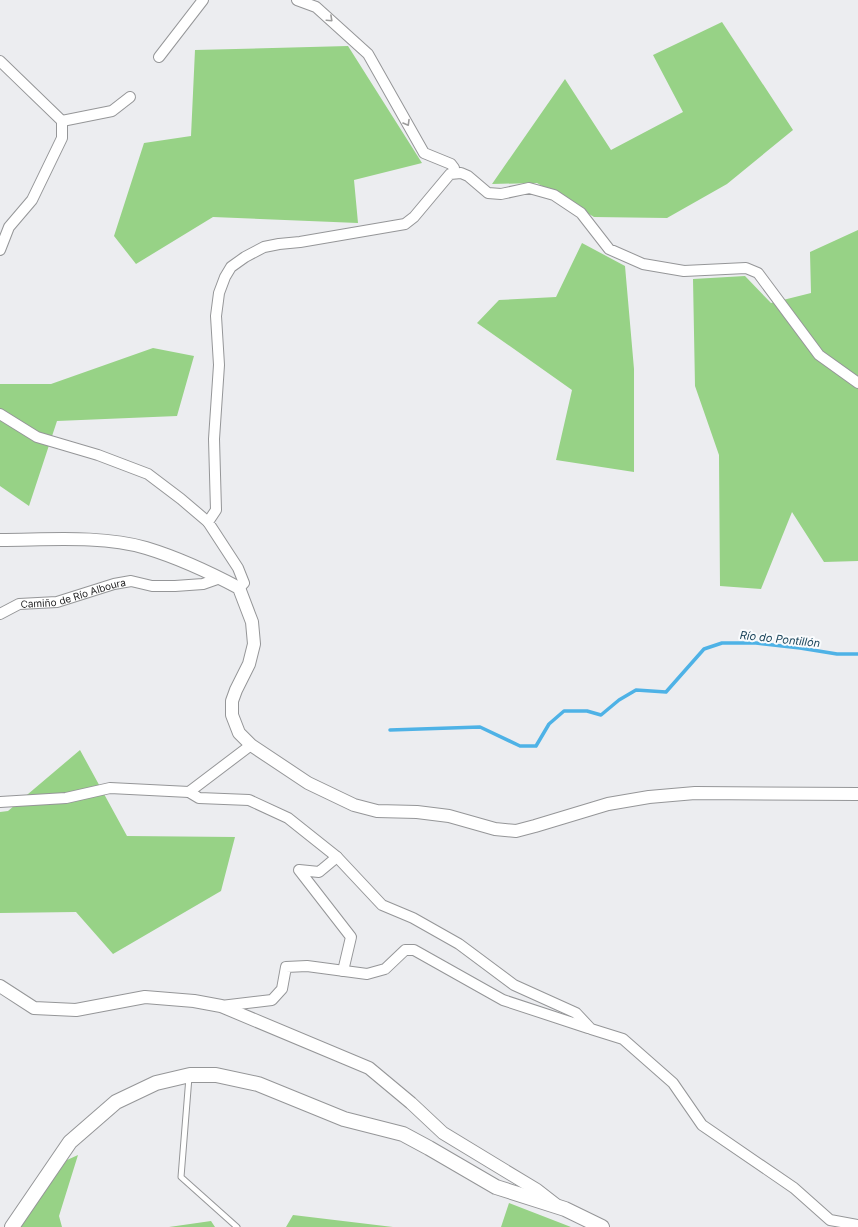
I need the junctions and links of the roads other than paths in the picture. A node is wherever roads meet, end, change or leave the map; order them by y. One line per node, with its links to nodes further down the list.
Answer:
1 (203, 0): 3 (street)
2 (297, 0): 7 (street, one-way to 7)
3 (159, 57)
4 (0, 61): 6 (street)
5 (130, 97): 6 (street)
6 (62, 121): 8 (street)
7 (454, 173): 9 (street); 11 (street)
8 (0, 250)
9 (858, 383)
10 (0, 414): 11 (street)
11 (208, 522): 14 (street)
12 (0, 540): 13 (street)
13 (220, 578): 14 (street); 15 (street, Camiño de Río Alboura)
14 (239, 588): 16 (street)
15 (0, 614)
16 (251, 745): 17 (street); 18 (street)
17 (189, 792): 19 (street); 20 (street)
18 (858, 794)
19 (0, 802)
20 (337, 857): 21 (street); 24 (street)
21 (343, 971): 23 (street); 24 (street)
22 (0, 986): 23 (street)
23 (220, 1006): 26 (street)
24 (591, 1029): 27 (street)
25 (190, 1075): 26 (main road); 28 (main road); 29 (lane)
26 (557, 1206): 30 (main road)
27 (858, 1225)
28 (12, 1227)
29 (237, 1227)
30 (602, 1227)

